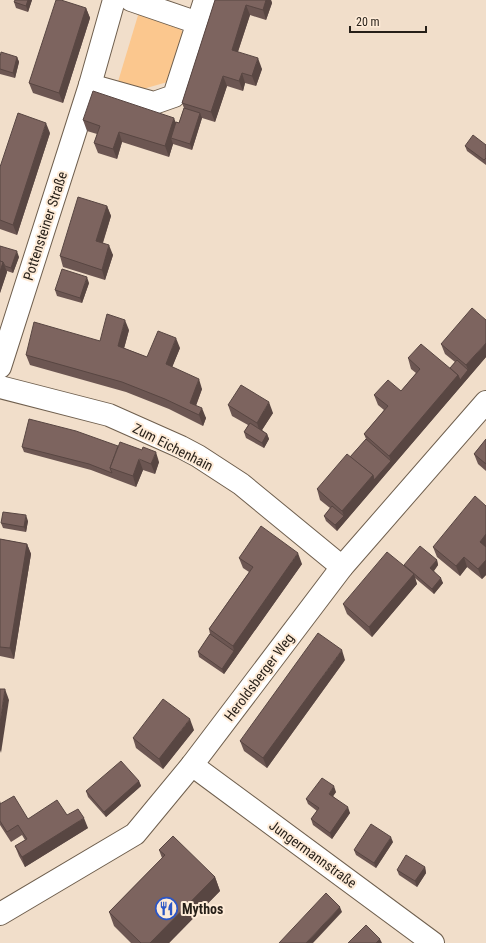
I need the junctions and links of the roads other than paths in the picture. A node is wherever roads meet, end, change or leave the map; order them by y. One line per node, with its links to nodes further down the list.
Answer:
1 (114, 0): 5 (street, Pottensteiner Straße)
2 (131, 0): 4 (street)
3 (205, 0): 4 (street)
4 (198, 23): 5 (street)
5 (90, 85): 6 (street, Pottensteiner Straße)
6 (0, 367)
7 (0, 387): 9 (street, Zum Eichenhain)
8 (486, 402): 9 (street, Heroldsberger Weg)
9 (342, 568): 10 (street, Heroldsberger Weg)
10 (192, 766): 11 (street, Heroldsberger Weg); 12 (street, Jungermannstraße)
11 (0, 914)
12 (433, 943)

